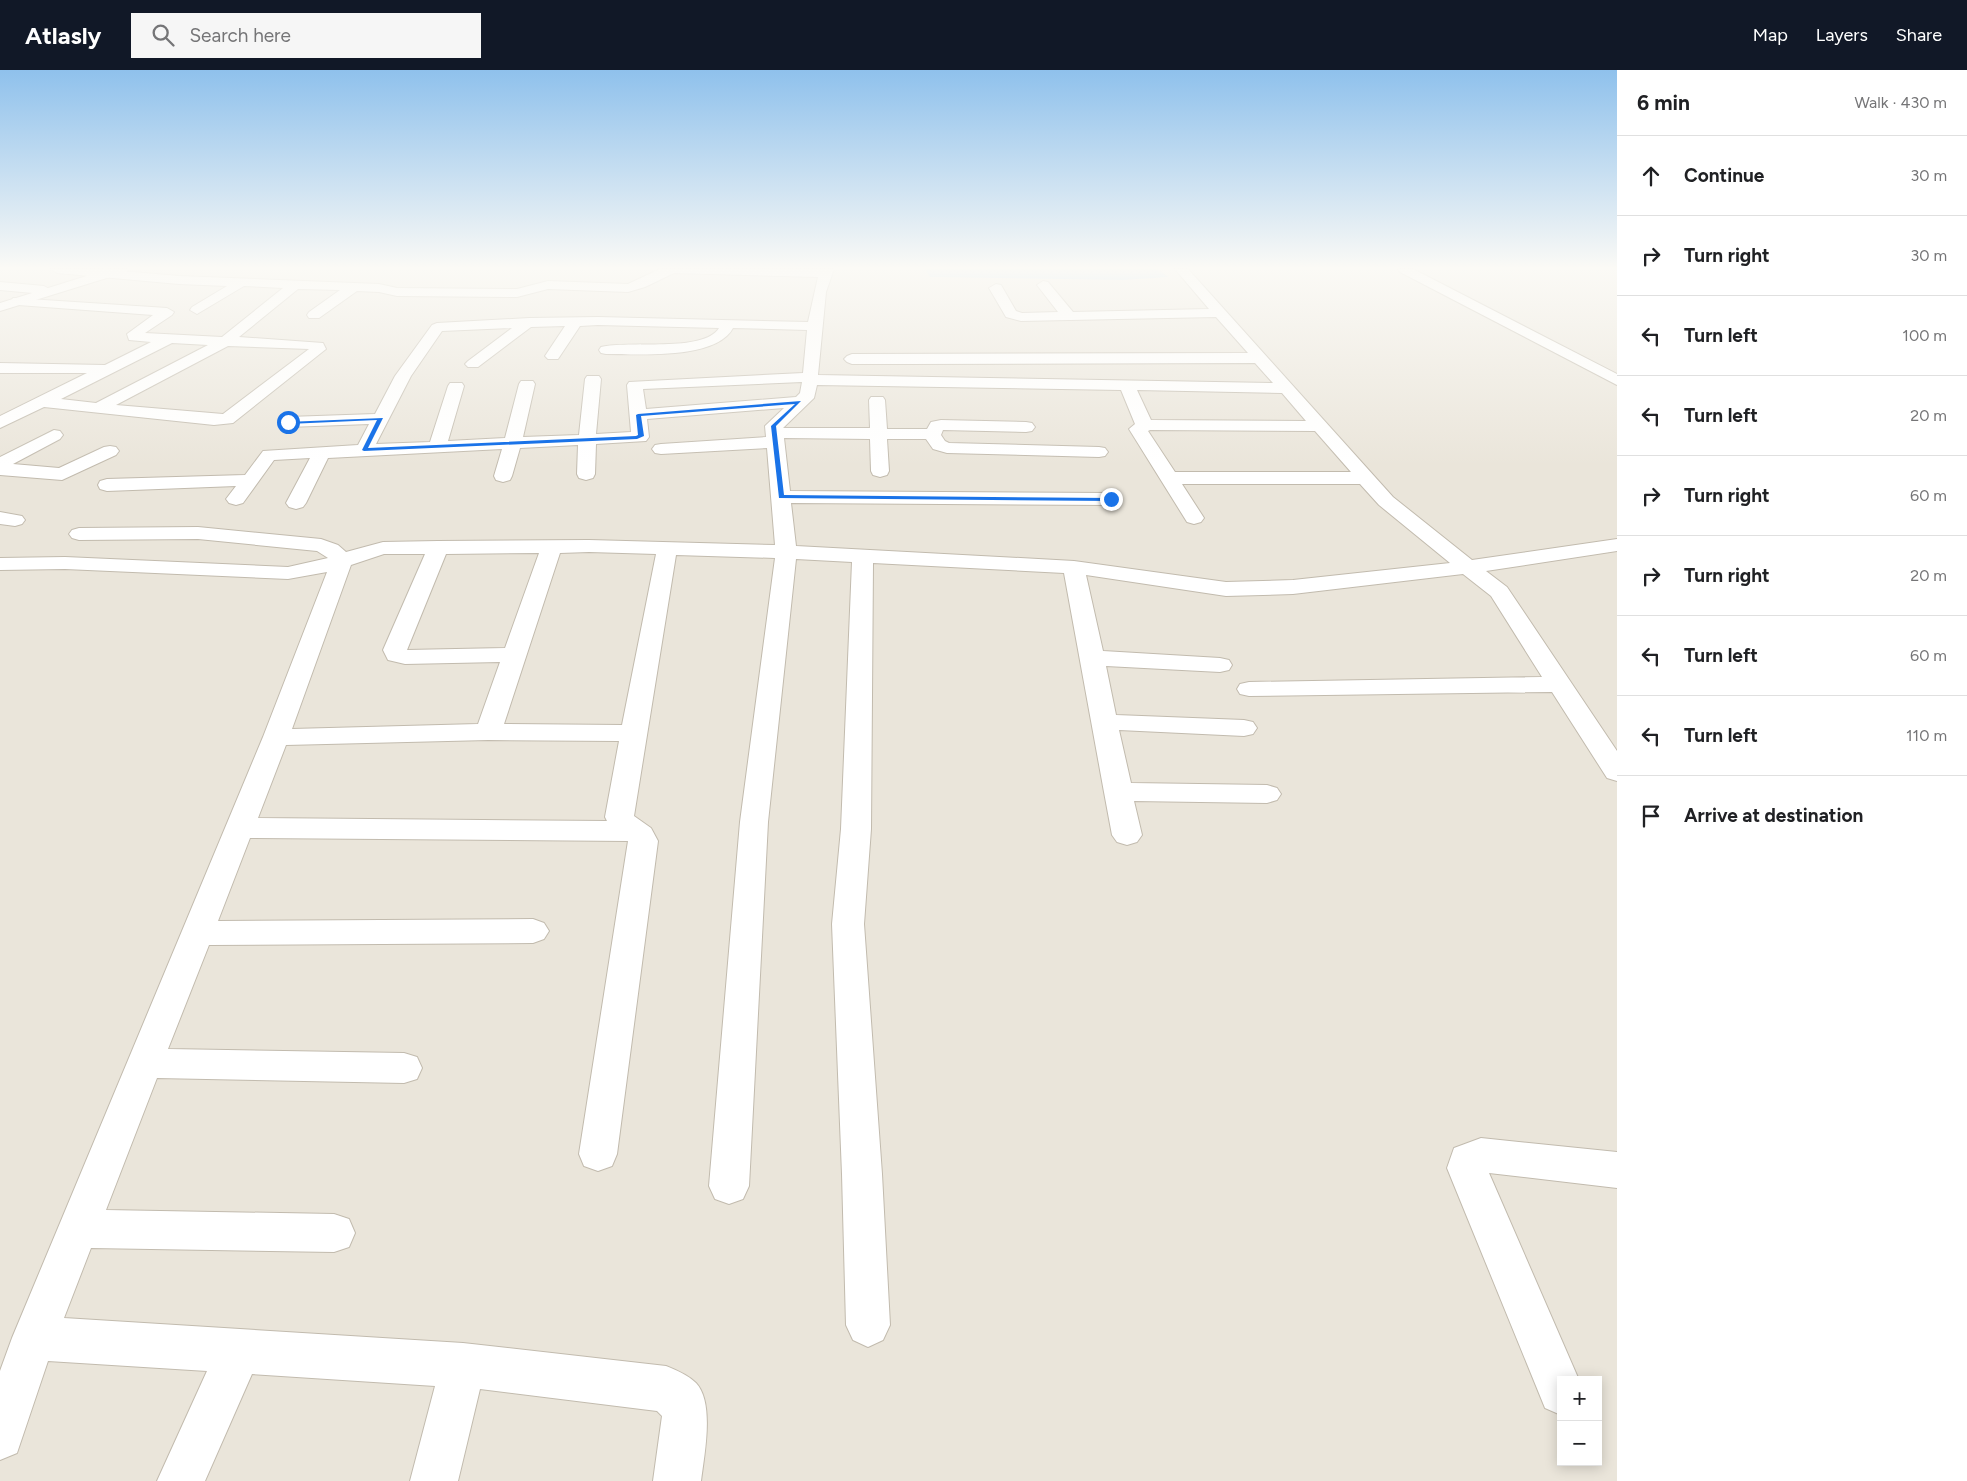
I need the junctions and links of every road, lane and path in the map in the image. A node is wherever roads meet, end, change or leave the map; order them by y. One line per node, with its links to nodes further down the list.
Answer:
1 (134, 335): 10 (street)
2 (233, 335): 11 (street)
3 (432, 335): 31 (street)
4 (513, 335): 16 (street)
5 (567, 335): 13 (street)
6 (721, 335): 12 (street)
7 (814, 335): 19 (street)
8 (1239, 335): 14 (street)
9 (1530, 335): 21 (street)
10 (169, 340): 11 (street); 18 (street)
11 (224, 342): 29 (street); 29 (street)
12 (606, 350)
13 (553, 356)
14 (1259, 358): 15 (street); 25 (street)
15 (852, 359)
16 (473, 364)
17 (0, 368): 18 (street)
18 (108, 369): 27 (street)
19 (811, 378): 24 (street); 28 (street); 30 (street)
20 (593, 379): 41 (street)
21 (1617, 380)
22 (527, 384): 42 (street)
23 (456, 386): 43 (street)
24 (1127, 386): 25 (street); 34 (street)
25 (1286, 388): 35 (street)
26 (877, 400): 37 (street)
27 (41, 402): 29 (street); 33 (street)
28 (800, 402): 30 (street); 40 (street)
29 (98, 408)
30 (638, 415): 41 (street)
31 (381, 419): 32 (street); 45 (street)
32 (288, 422)
33 (0, 423)
34 (1148, 425): 35 (street); 54 (street)
35 (1320, 426): 55 (street)
36 (1026, 427): 39 (street)
37 (878, 434): 39 (street); 40 (street); 51 (street)
38 (54, 435): 49 (street)
39 (932, 435): 48 (street)
40 (775, 437): 44 (street); 58 (street)
41 (586, 440): 42 (street); 52 (street)
42 (513, 443): 43 (street); 53 (street)
43 (438, 446): 45 (street)
44 (661, 449)
45 (364, 450): 47 (street)
46 (110, 451): 50 (street)
47 (322, 452): 56 (street); 61 (street)
48 (1099, 452)
49 (0, 464)
50 (0, 469)
51 (880, 471)
52 (586, 474)
53 (503, 476)
54 (1169, 478): 55 (street); 62 (street)
55 (1365, 478): 73 (street)
56 (250, 480): 57 (street); 59 (street)
57 (108, 485)
58 (781, 497): 60 (street); 68 (street)
59 (236, 499)
60 (1111, 499)
61 (296, 503)
62 (1194, 518)
63 (79, 534): 70 (street)
64 (1617, 545): 73 (street)
65 (438, 547): 66 (street); 70 (street); 74 (street)
66 (551, 547): 67 (street); 74 (street)
67 (667, 549): 68 (street); 82 (street)
68 (786, 552): 69 (street); 97 (street)
69 (863, 556): 72 (street); 100 (street)
70 (342, 560): 71 (street); 83 (street)
71 (0, 564)
72 (1074, 567): 73 (street); 75 (street)
73 (1468, 567): 77 (street)
74 (514, 655): 81 (street)
75 (1092, 658): 76 (street); 79 (street)
76 (1220, 665)
77 (1561, 684): 78 (street); 84 (street)
78 (1248, 689)
79 (1105, 722): 80 (street); 86 (street)
80 (1244, 728)
81 (488, 732): 82 (street); 83 (street)
82 (633, 733): 89 (street)
83 (276, 737): 88 (street)
84 (1608, 746): 85 (street)
85 (1617, 772)
86 (1118, 792): 87 (street); 90 (street)
87 (1267, 794)
88 (240, 828): 89 (street); 92 (street)
89 (637, 831): 95 (street)
90 (1127, 835)
91 (532, 931): 92 (street)
92 (197, 933): 93 (street)
93 (144, 1063): 94 (street); 98 (street)
94 (404, 1068)
95 (598, 1154)
96 (1617, 1170): 104 (street)
97 (729, 1186)
98 (78, 1229): 99 (street); 101 (street)
99 (334, 1233)
100 (868, 1324)
101 (34, 1338): 102 (street); 105 (street)
102 (239, 1351): 103 (street); 106 (street)
103 (463, 1365): 107 (street); 108 (street)
104 (1557, 1382)
105 (0, 1436)
106 (181, 1481)
107 (434, 1481)
108 (677, 1481)

